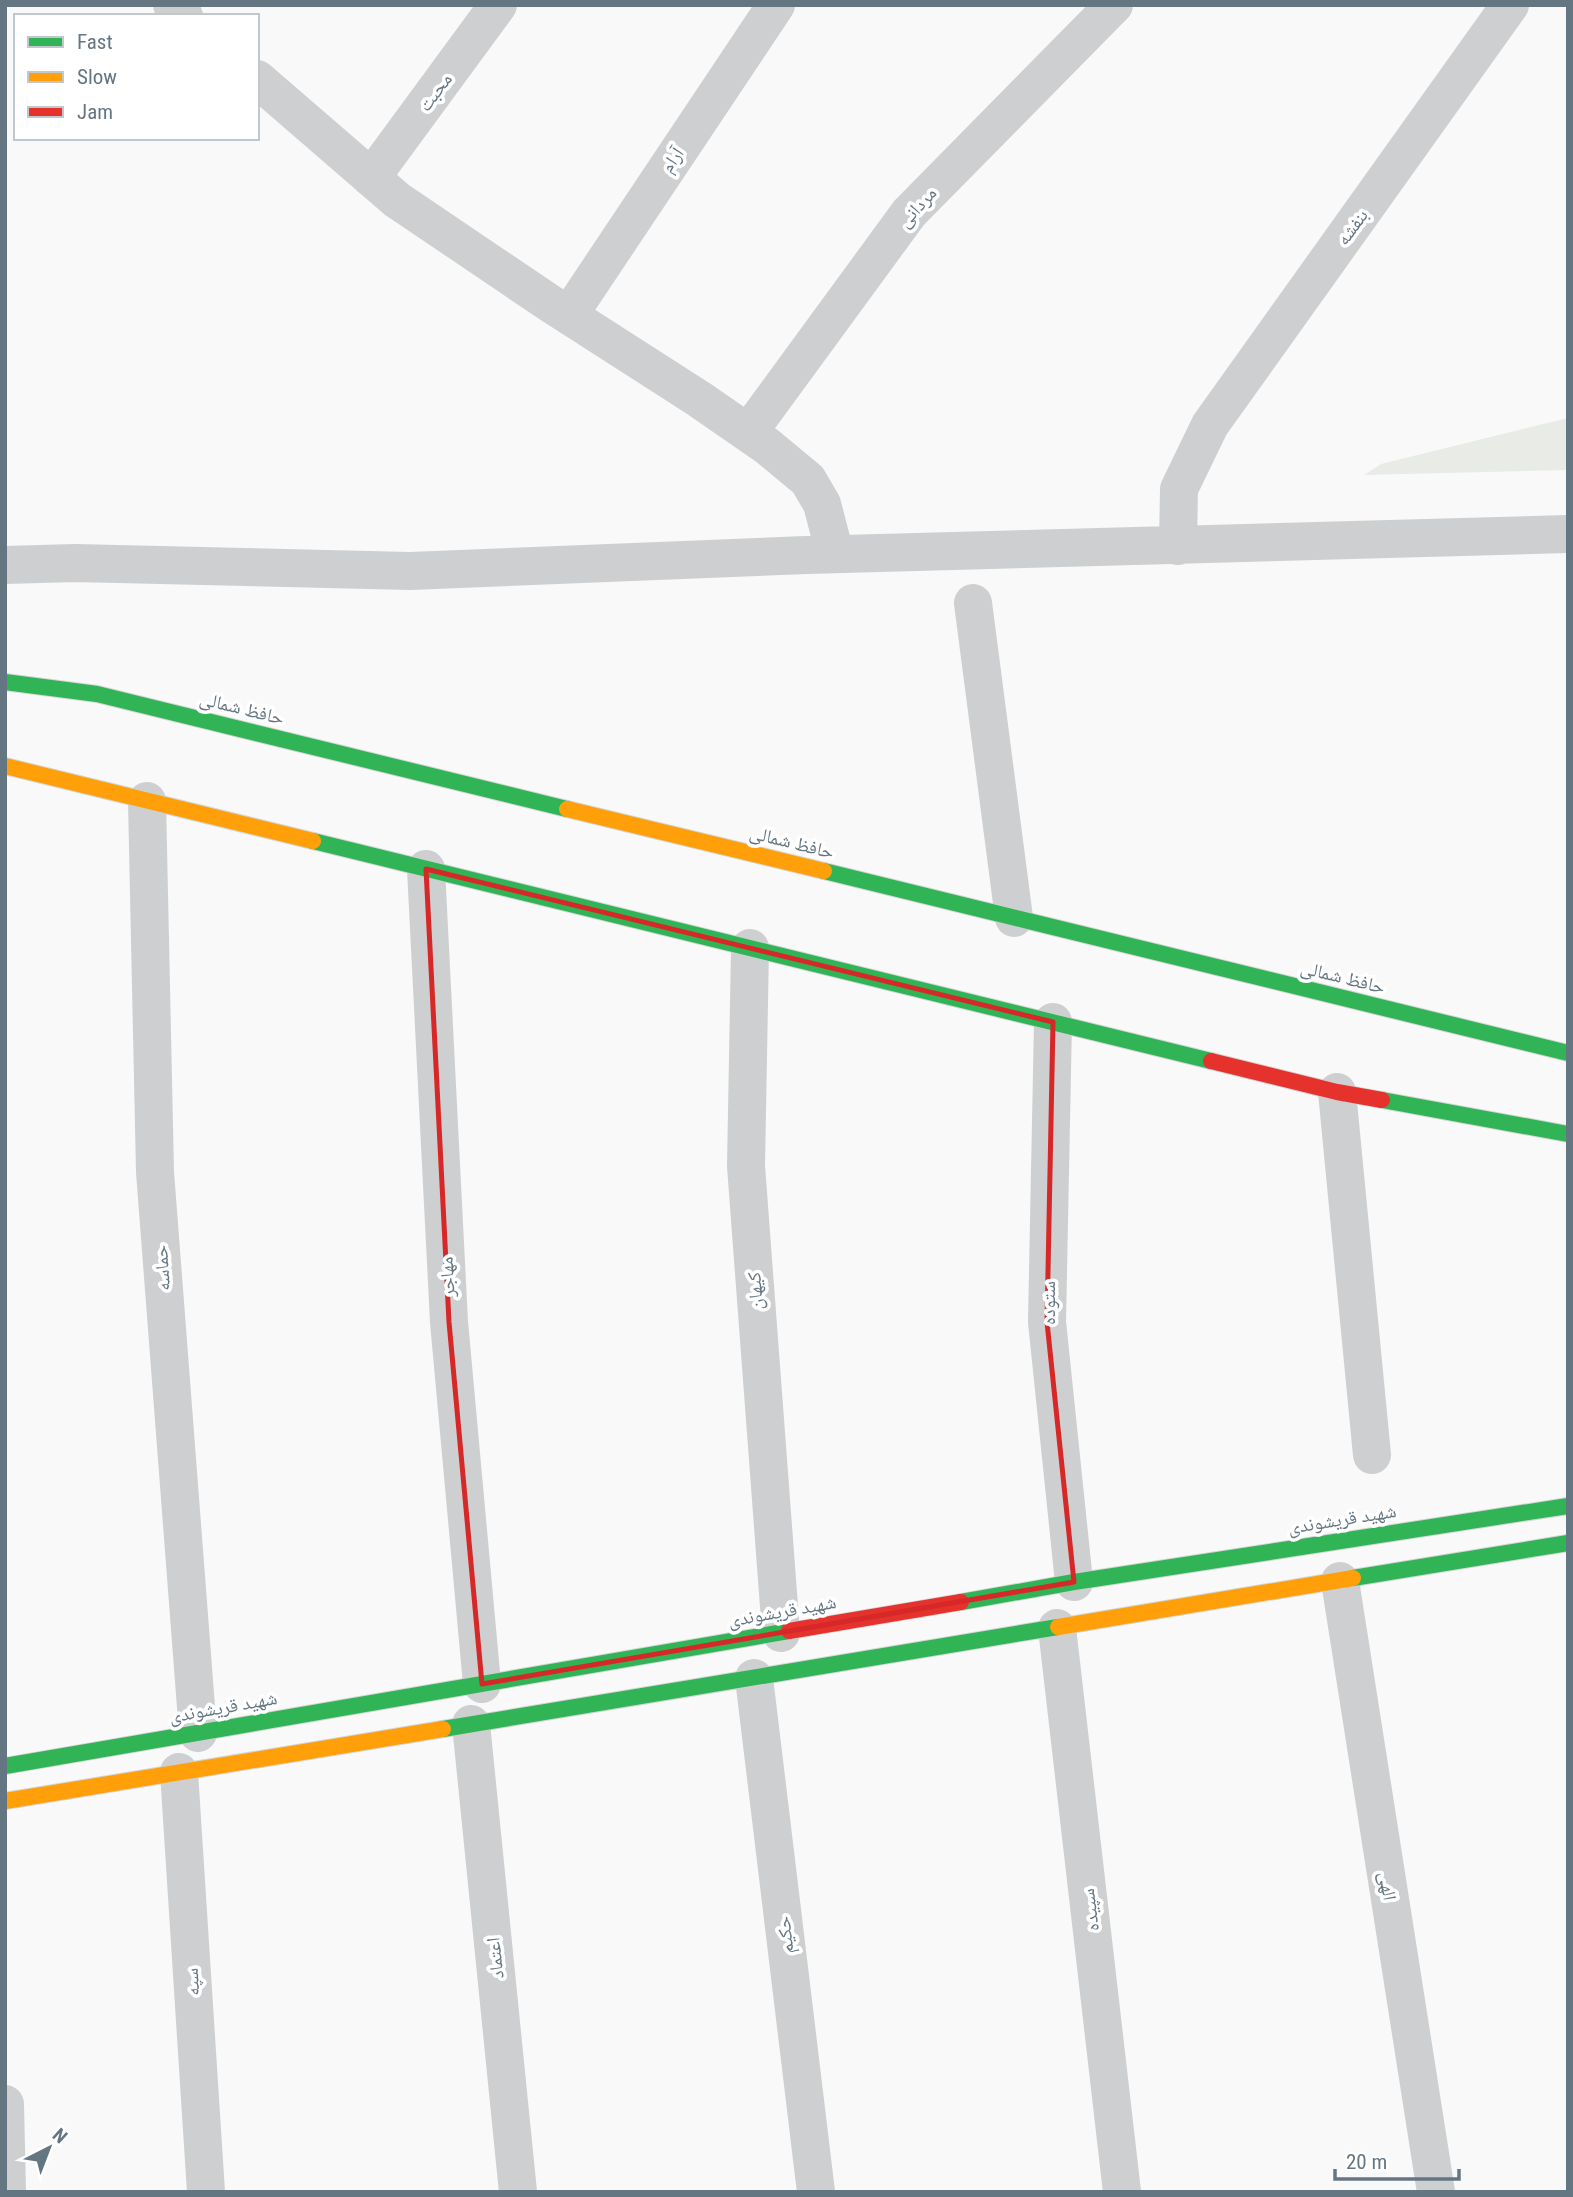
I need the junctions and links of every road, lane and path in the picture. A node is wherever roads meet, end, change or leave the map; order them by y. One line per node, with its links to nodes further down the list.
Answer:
1 (498, 5): 6 (street, محبت)
2 (776, 5): 7 (street, آرام)
3 (1114, 5): 8 (street, مردانی)
4 (1510, 5): 9 (street, بنفشه)
5 (259, 81): 6 (street)
6 (371, 178): 7 (street)
7 (569, 315): 8 (street)
8 (748, 433): 11 (street)
9 (1179, 531): 10 (street); 11 (street)
10 (1568, 534)
11 (835, 554): 12 (street)
12 (5, 565)
13 (973, 603): 18 (street)
14 (5, 682): 18 (main road, حافظ شمالی)
15 (5, 766): 16 (main road)
16 (148, 801): 17 (main road); 34 (street, حماسه)
17 (426, 869): 19 (main road); 32 (street, مهاجر)
18 (1014, 918): 21 (main road, حافظ شمالی)
19 (750, 948): 20 (main road); 30 (street, کیهان)
20 (1053, 1022): 22 (main road); 28 (street, ستوده)
21 (1568, 1053)
22 (1337, 1092): 23 (main road); 24 (street)
23 (1568, 1134)
24 (1372, 1455)
25 (1568, 1506): 28 (main road, شهید قریشوندی)
26 (1568, 1544): 27 (main road)
27 (1340, 1581): 29 (main road); 44 (street, الهی)
28 (1073, 1582): 30 (main road, شهید قریشوندی)
29 (1057, 1628): 31 (main road); 43 (street, سپیده)
30 (781, 1633): 32 (main road, شهید قریشوندی)
31 (754, 1678): 33 (main road); 42 (street, حکیم)
32 (482, 1684): 34 (main road, شهید قریشوندی)
33 (471, 1724): 36 (main road); 41 (street, اعتماد)
34 (198, 1733): 35 (main road, شهید قریشوندی)
35 (5, 1766)
36 (179, 1772): 37 (main road); 40 (street, سپه)
37 (5, 1801)
38 (5, 2104): 39 (street)
39 (7, 2192)
40 (206, 2192)
41 (519, 2192)
42 (816, 2192)
43 (1122, 2192)
44 (1436, 2192)

